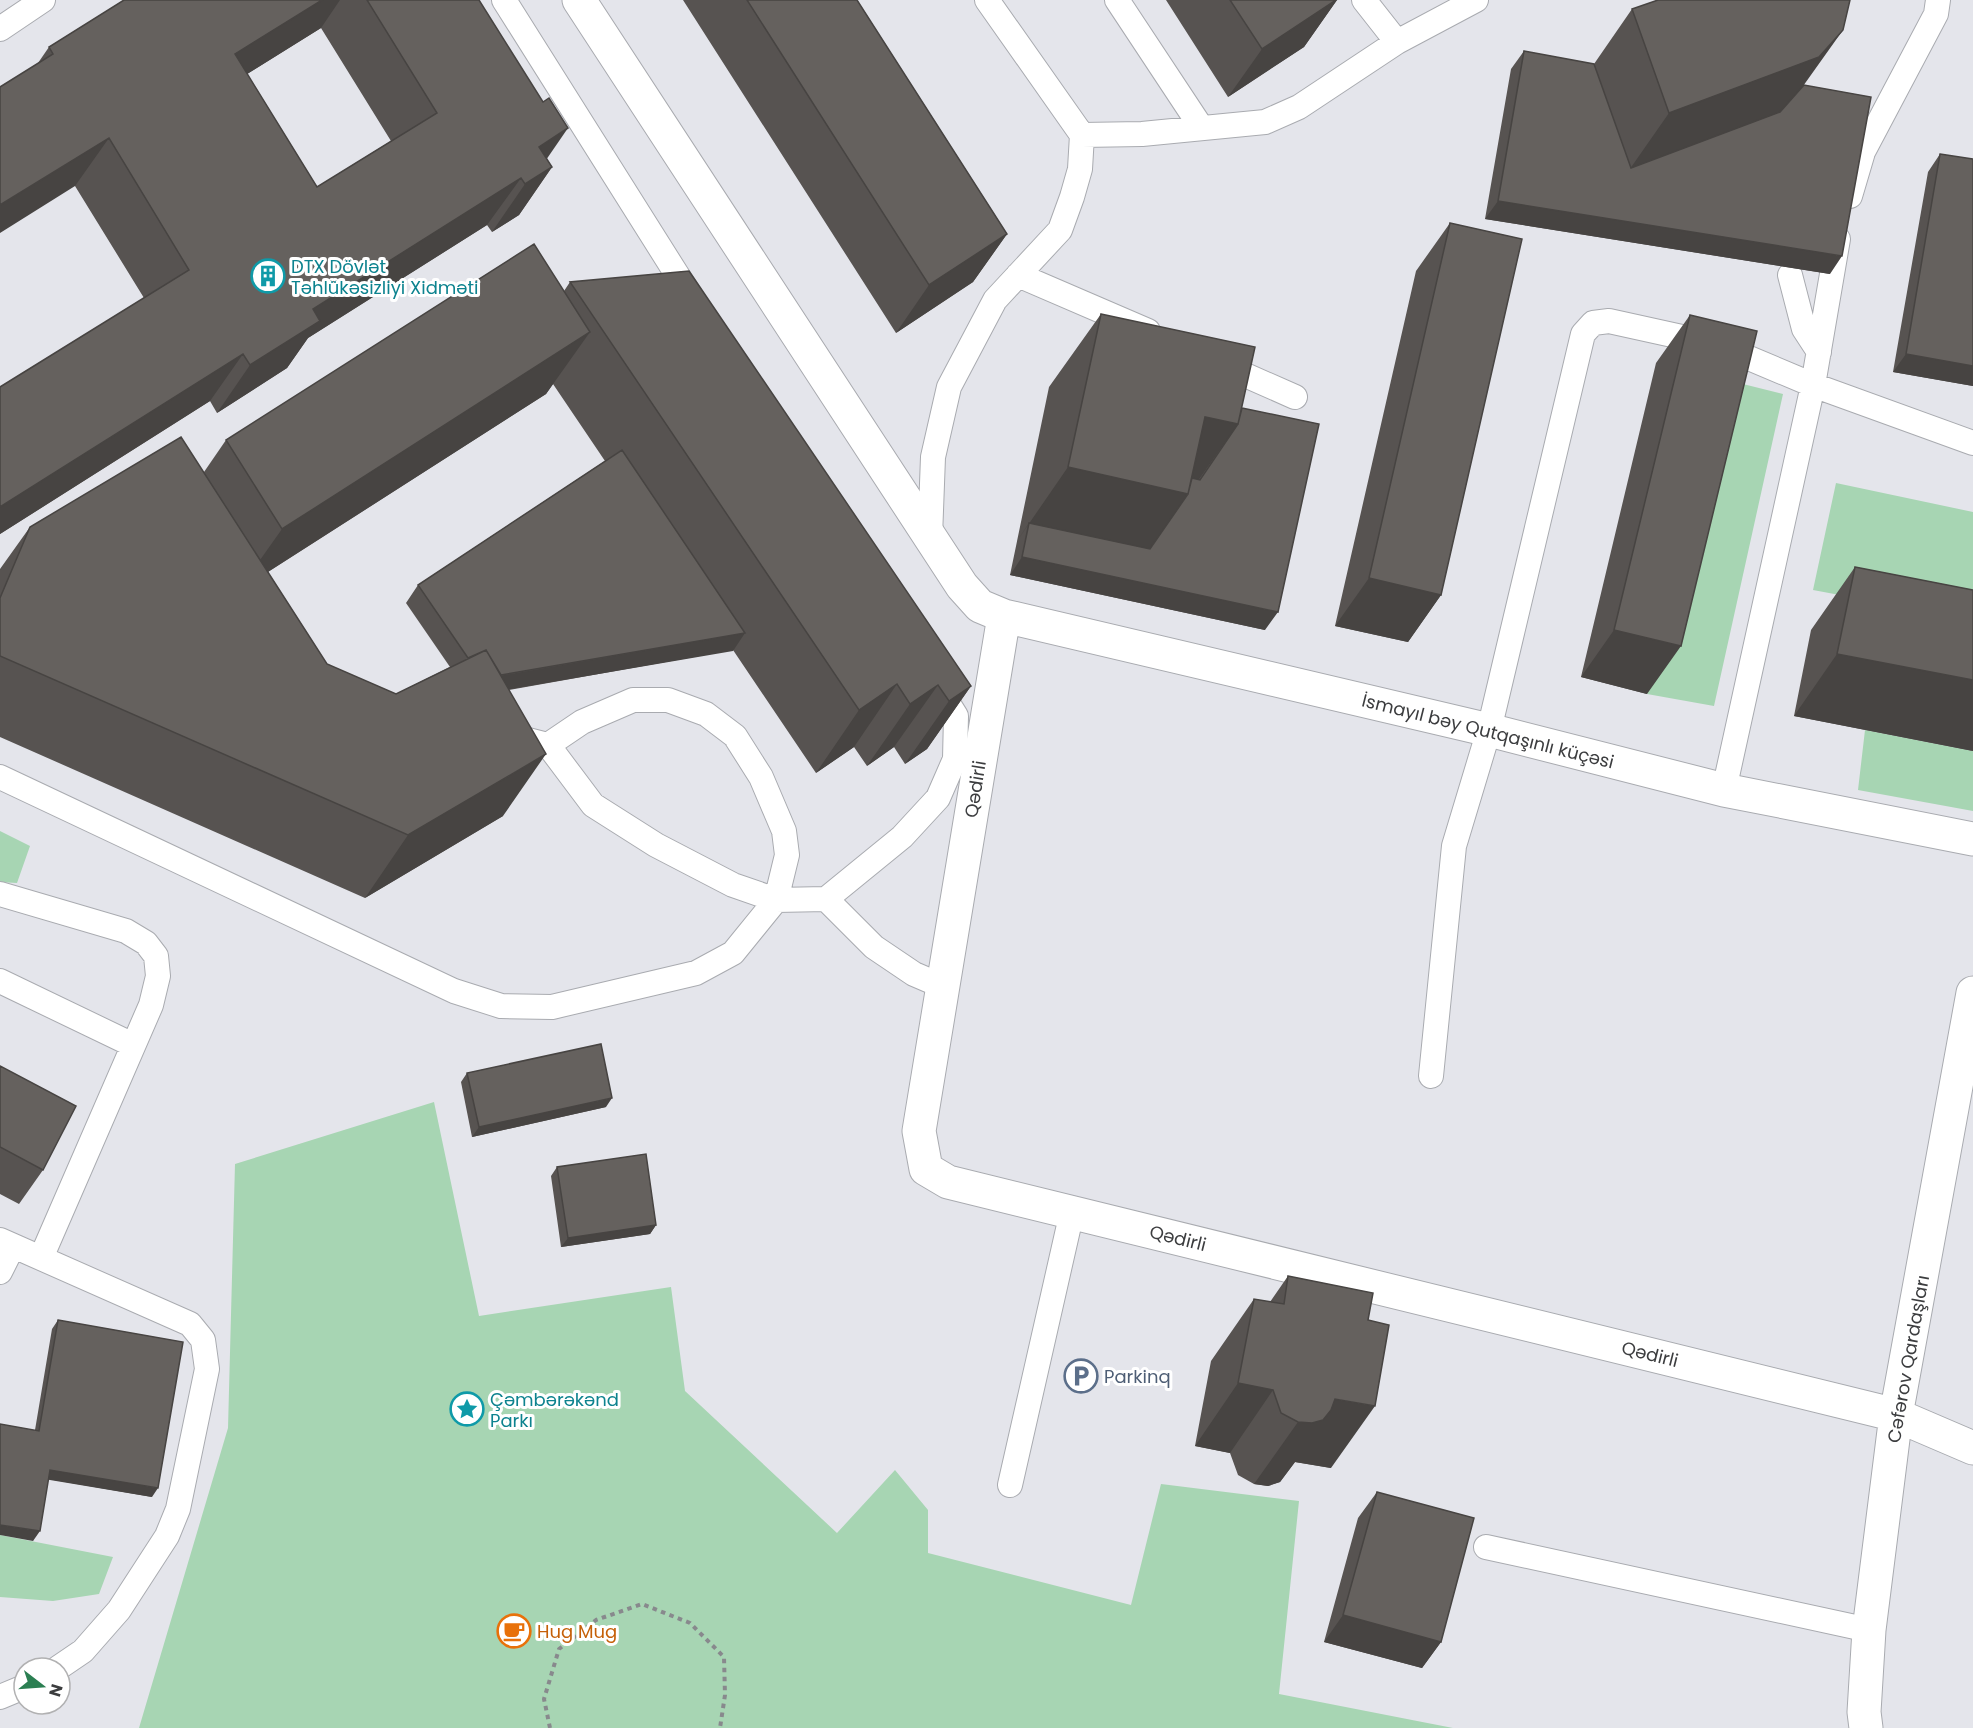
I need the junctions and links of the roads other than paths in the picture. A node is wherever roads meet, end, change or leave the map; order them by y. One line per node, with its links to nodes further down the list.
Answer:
1 (43, 0): 9 (lane)
2 (504, 0): 15 (lane)
3 (579, 0): 22 (street, İsmayıl bəy Qutqaşınlı küçəsi)
4 (987, 0): 12 (lane)
5 (1117, 0): 11 (lane)
6 (1364, 0): 10 (lane)
7 (1476, 0): 10 (lane)
8 (1938, 0): 17 (lane)
9 (0, 29)
10 (1397, 42): 11 (lane)
11 (1201, 127): 12 (lane)
12 (1082, 135): 13 (lane)
13 (1018, 275): 16 (lane); 22 (lane)
14 (1790, 275): 17 (lane)
15 (708, 323)
16 (1165, 339)
17 (1819, 352): 19 (lane)
18 (1198, 353): 20 (lane)
19 (1813, 386): 21 (lane); 25 (lane); 29 (lane)
20 (1294, 397)
21 (1973, 443)
22 (930, 537): 23 (street, İsmayıl bəy Qutqaşınlı küçəsi)
23 (1004, 616): 25 (street, İsmayıl bəy Qutqaşınlı küçəsi); 35 (street, Qədirli)
24 (924, 666): 32 (lane)
25 (1489, 729): 29 (street, İsmayıl bəy Qutqaşınlı küçəsi); 38 (lane)
26 (494, 731): 27 (lane)
27 (548, 745): 33 (lane); 33 (lane)
28 (0, 777): 33 (lane)
29 (1724, 790): 30 (street, İsmayıl bəy Qutqaşınlı küçəsi)
30 (1973, 839)
31 (0, 894): 37 (lane)
32 (826, 898): 33 (lane); 35 (lane)
33 (776, 900)
34 (0, 981): 37 (lane)
35 (942, 986): 39 (street, Qədirli)
36 (1973, 993): 43 (street, Cəfərov Qardaşları)
37 (133, 1045): 41 (lane)
38 (1431, 1076)
39 (1072, 1212): 43 (street, Qədirli); 45 (lane)
40 (7, 1243): 41 (lane); 42 (lane)
41 (41, 1258): 48 (lane)
42 (0, 1272)
43 (1896, 1415): 44 (street, Qədirli); 47 (street, Cəfərov Qardaşları)
44 (1971, 1443)
45 (1010, 1485)
46 (1486, 1547): 47 (lane)
47 (1869, 1630): 49 (street, Cəfərov Qardaşları)
48 (72, 1658)
49 (1866, 1728)

